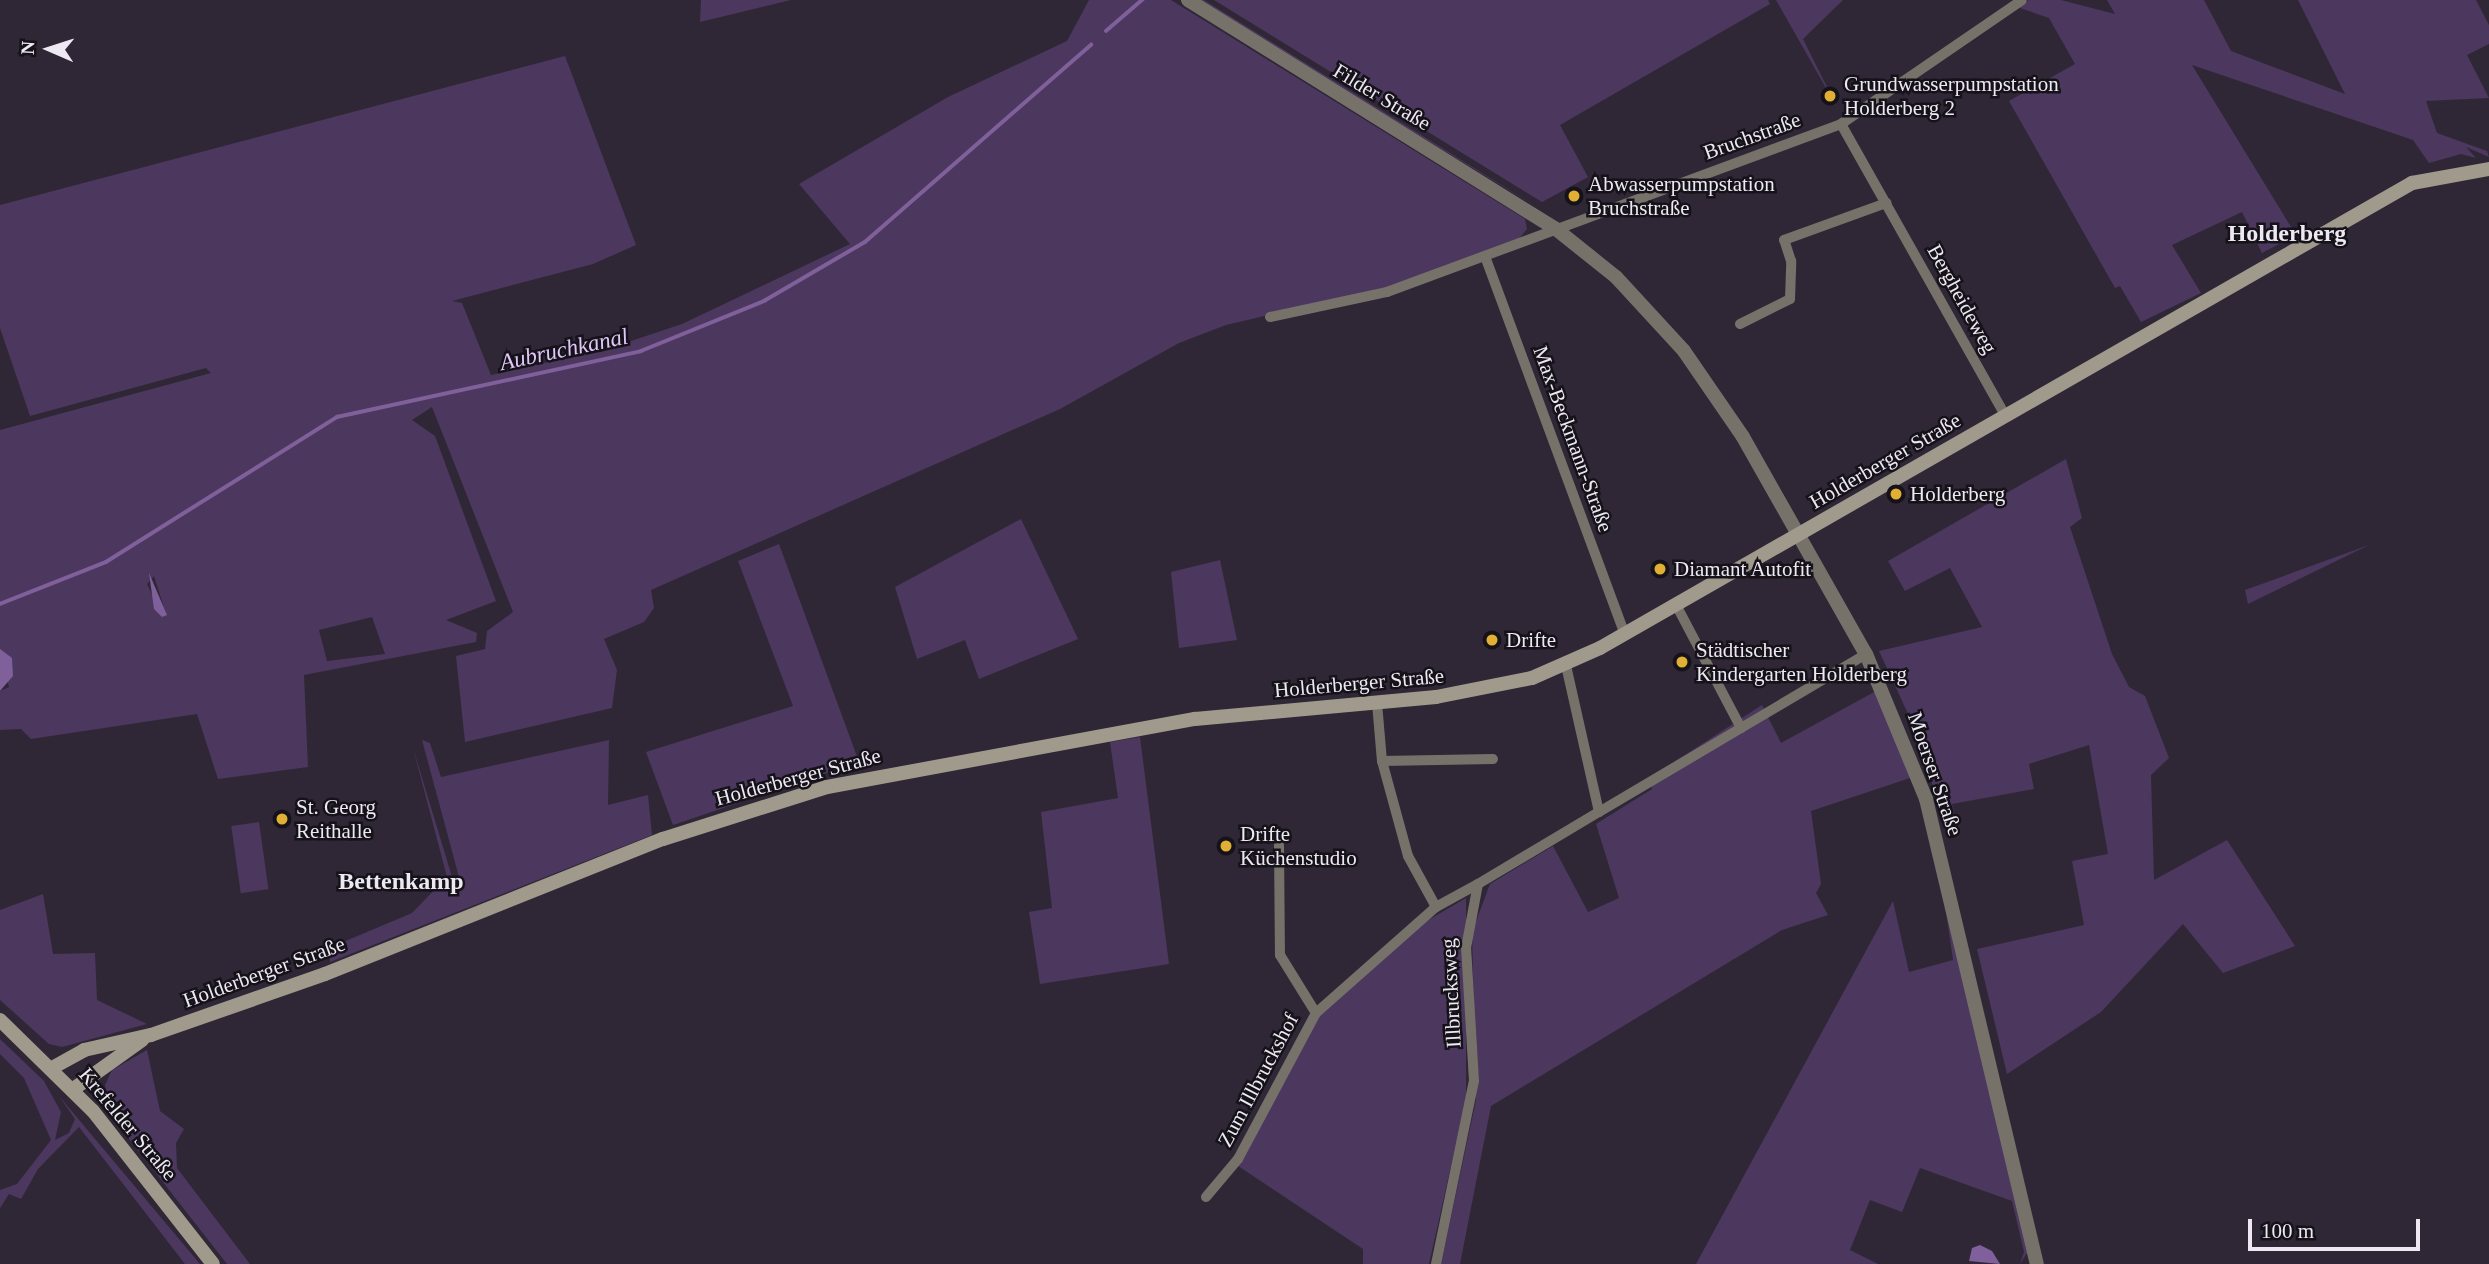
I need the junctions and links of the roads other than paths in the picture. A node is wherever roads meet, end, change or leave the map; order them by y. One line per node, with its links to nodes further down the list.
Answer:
1 (1188, 0): 6 (street, Filder Straße)
2 (2022, 0): 3 (street, Bruchstraße)
3 (1841, 124): 5 (street, Bergheideweg); 6 (street, Bruchstraße)
4 (2489, 169): 10 (main road, Holderberger Straße)
5 (1886, 203): 9 (street); 10 (street, Bergheideweg)
6 (1556, 229): 7 (street, Bruchstraße); 11 (street, Moerser Straße)
7 (1486, 259): 8 (street, Bruchstraße); 13 (street, Max-Beckmann-Straße)
8 (1270, 317)
9 (1740, 324)
10 (2005, 415): 11 (main road, Holderberger Straße)
11 (1798, 536): 12 (main road, Holderberger Straße); 14 (street, Moerser Straße)
12 (1675, 603): 13 (main road, Holderberger Straße); 17 (street)
13 (1624, 633): 15 (main road, Holderberger Straße)
14 (1866, 654): 17 (street); 32 (street, Moerser Straße)
15 (1566, 665): 16 (main road, Holderberger Straße); 20 (street)
16 (1377, 702): 19 (street); 26 (main road, Holderberger Straße)
17 (1741, 728): 20 (street)
18 (1493, 760): 19 (street)
19 (1382, 761): 23 (street)
20 (1599, 812): 22 (street)
21 (1279, 845): 24 (street, Zum Illbruckshof)
22 (1478, 884): 23 (street, Zum Illbruckshof); 31 (street, Illbrucksweg)
23 (1436, 907): 24 (street, Zum Illbruckshof)
24 (1316, 1013): 29 (street, Zum Illbruckshof)
25 (0, 1020): 27 (main road, Krefelder Straße)
26 (151, 1035): 27 (main road, Holderberger Straße); 28 (main road, Holderberger Straße)
27 (52, 1068): 28 (main road, Krefelder Straße)
28 (72, 1090): 30 (main road, Krefelder Straße)
29 (1206, 1197)
30 (213, 1264)
31 (1436, 1264)
32 (2037, 1264)

